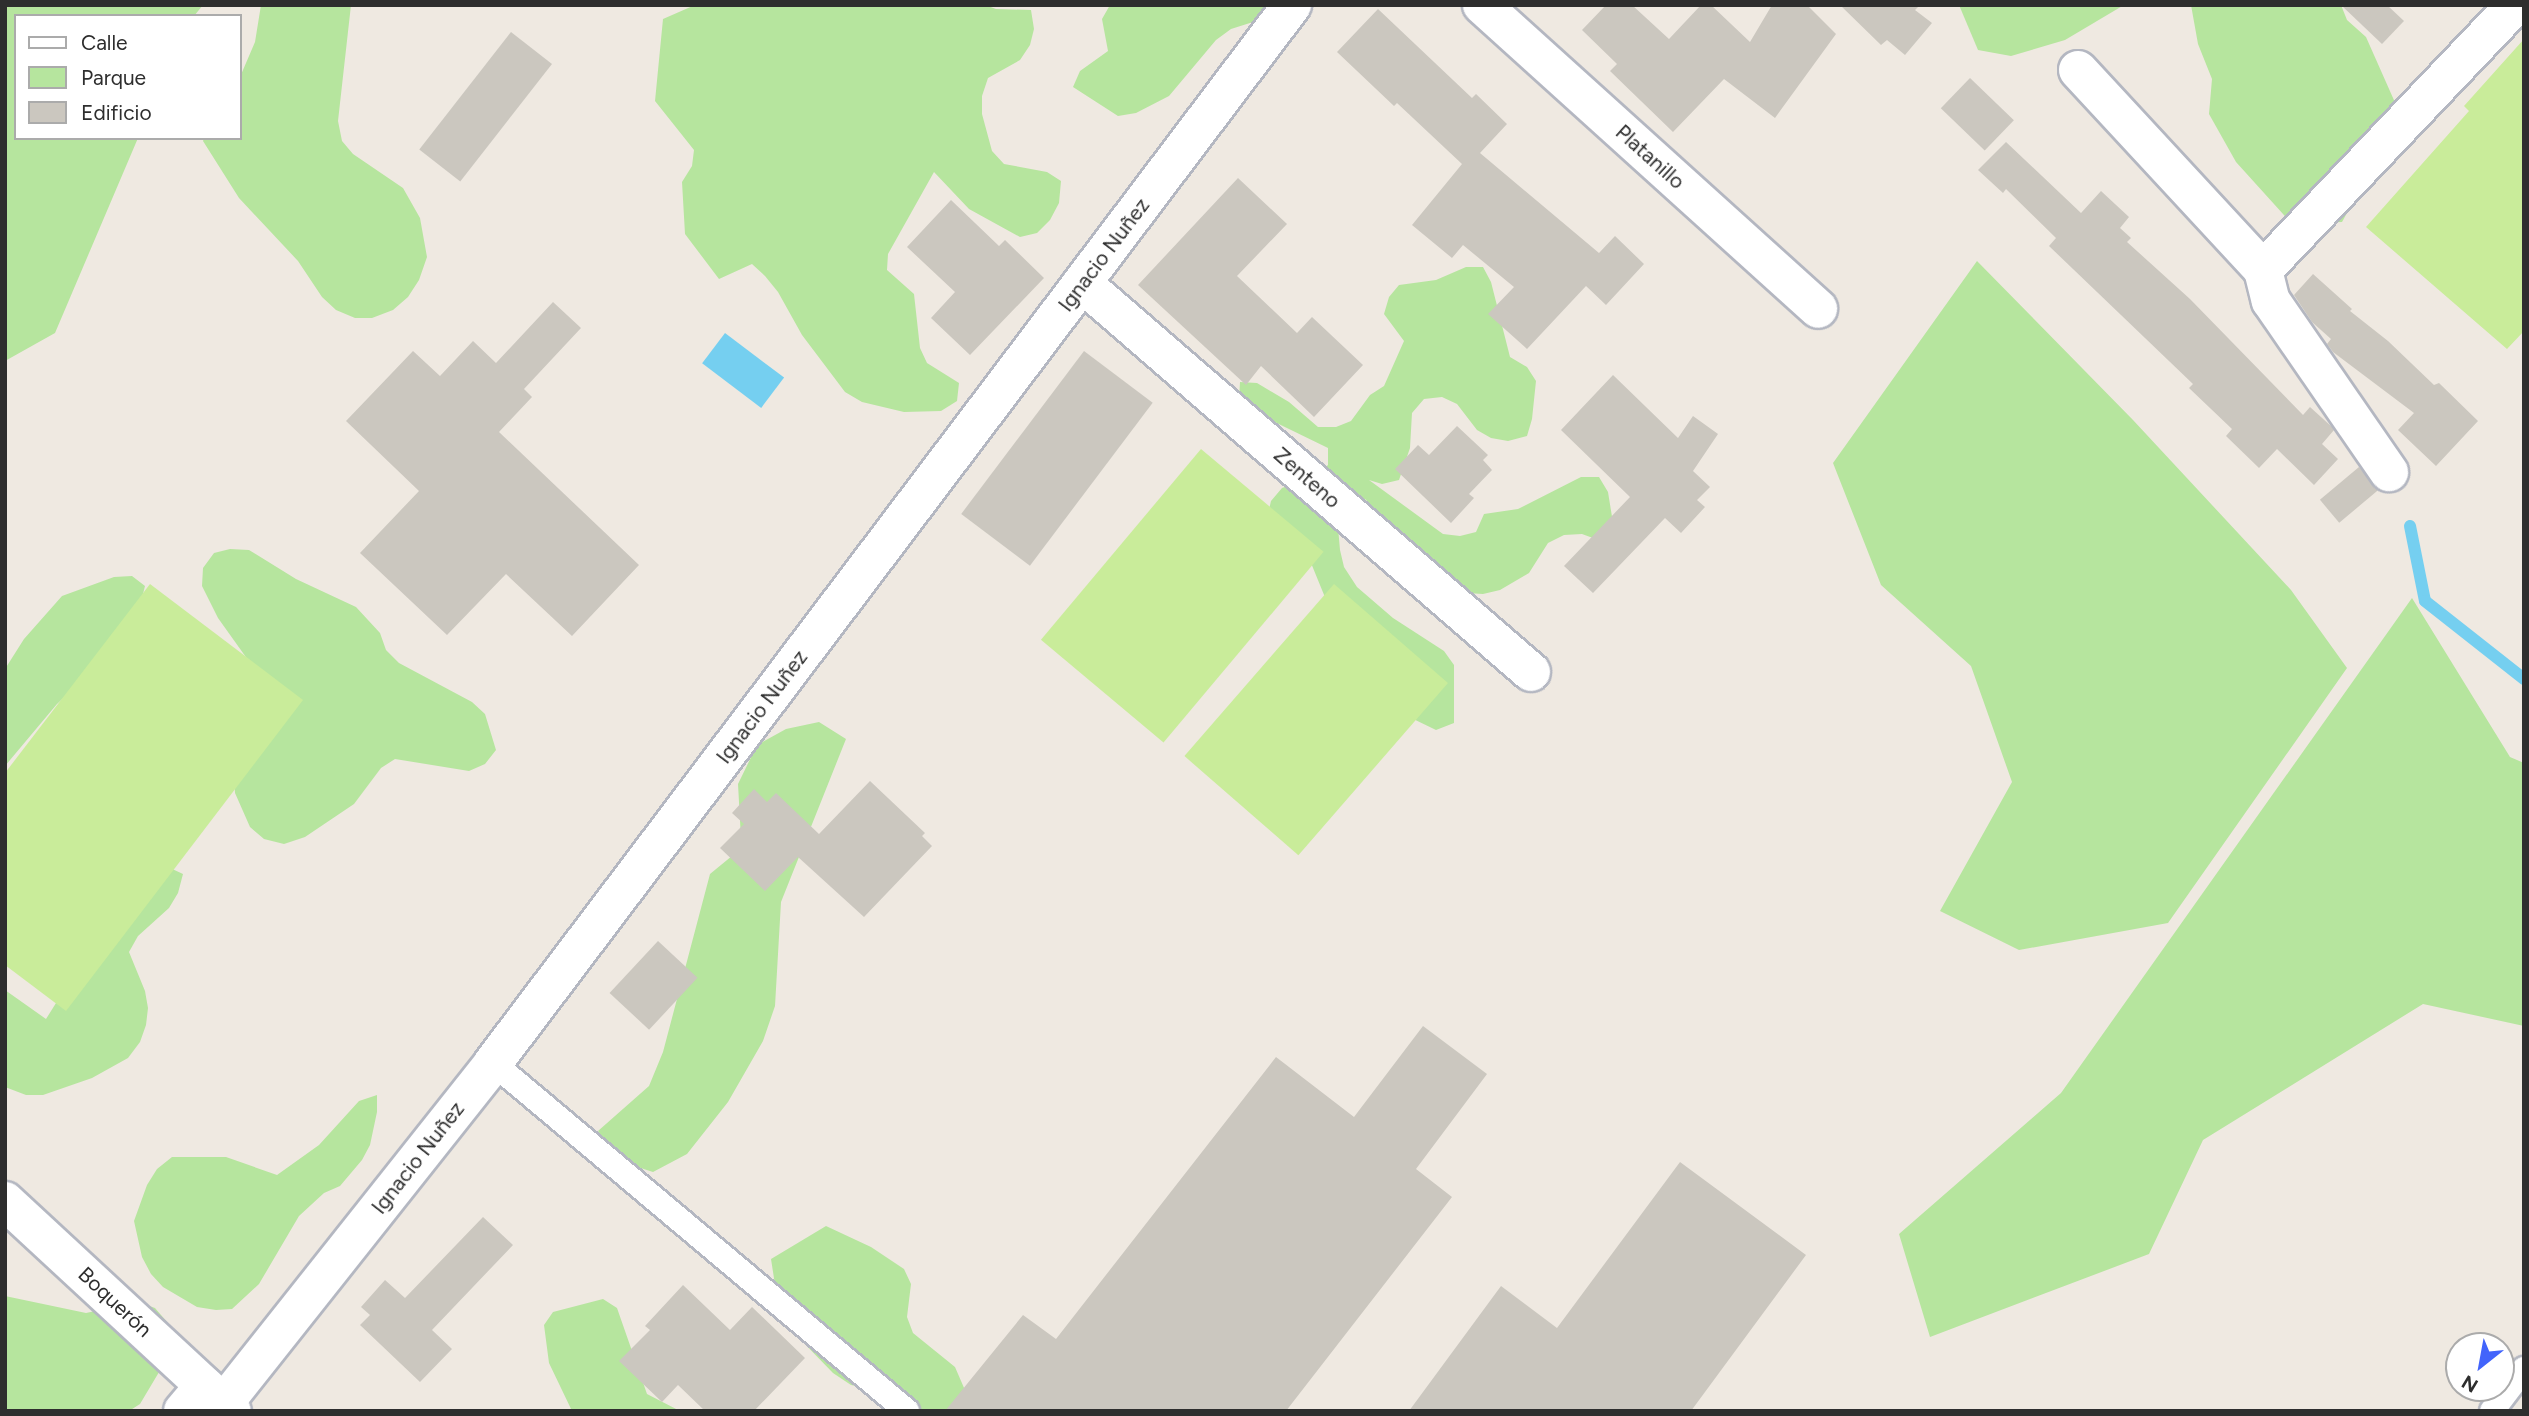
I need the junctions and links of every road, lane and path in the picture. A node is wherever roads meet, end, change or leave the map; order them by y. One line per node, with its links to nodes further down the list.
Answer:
1 (1292, 5): 6 (street, Ignacio Nuñez)
2 (1482, 5): 7 (street, Platanillo)
3 (2506, 9): 5 (street)
4 (2078, 70): 5 (street)
5 (2263, 270): 8 (street)
6 (1082, 283): 9 (street, Zenteno); 10 (street, Ignacio Nuñez)
7 (1818, 309)
8 (2389, 471)
9 (1531, 672)
10 (493, 1063): 13 (street, Ignacio Nuñez); 14 (lane)
11 (5, 1201): 13 (street, Boquerón)
12 (2524, 1370): 15 (lane)
13 (211, 1403)
14 (907, 1411)
15 (2492, 1411)

